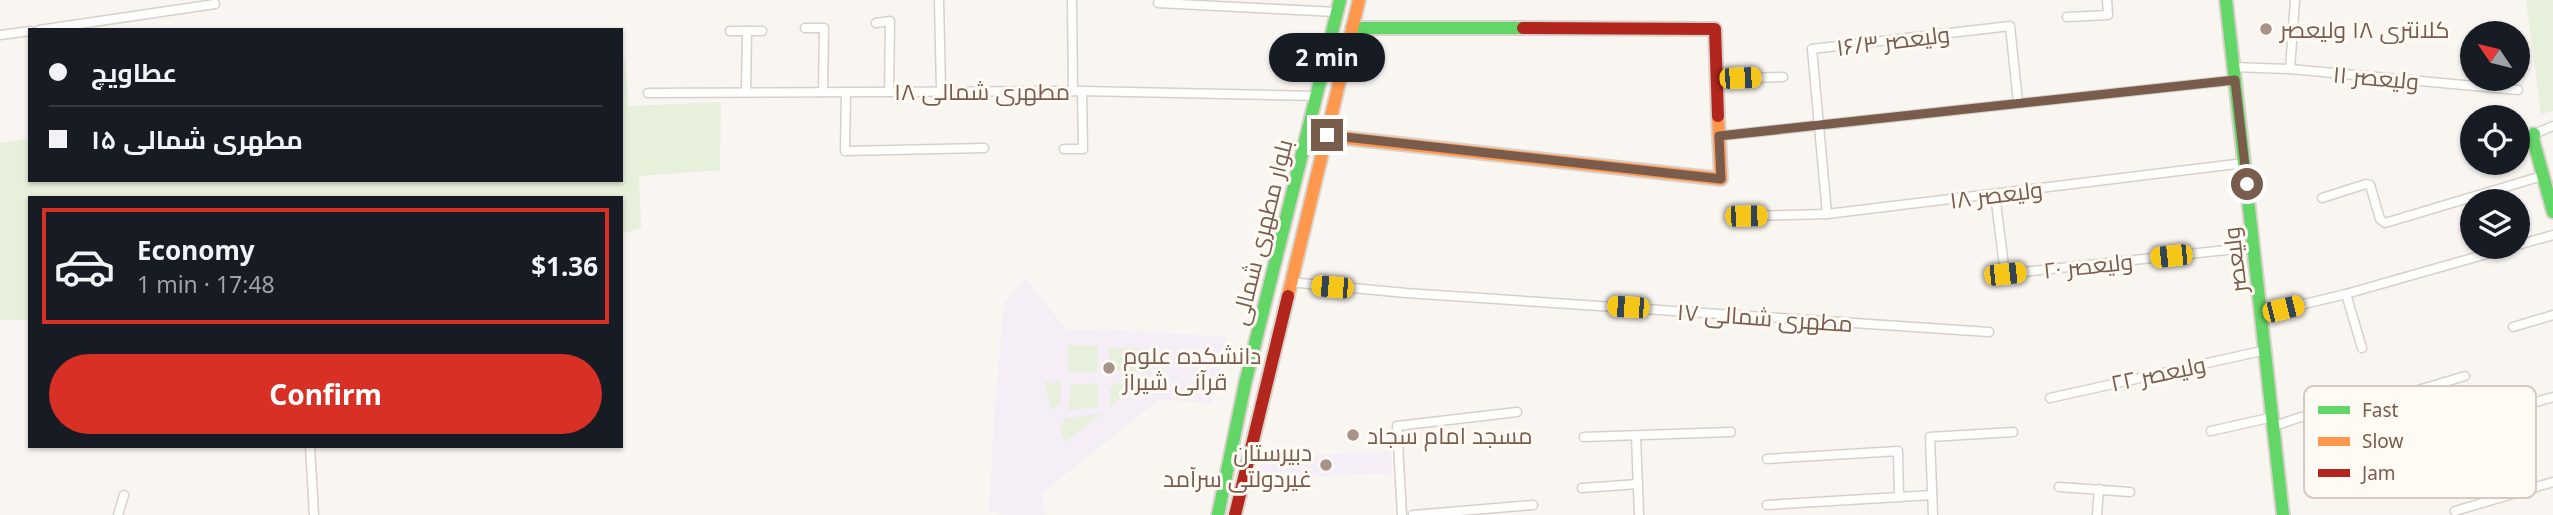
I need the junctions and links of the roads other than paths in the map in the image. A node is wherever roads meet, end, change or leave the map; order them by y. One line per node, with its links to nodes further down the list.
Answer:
1 (939, 0): 31 (street)
2 (1072, 0): 25 (street)
3 (1359, 0): 14 (main road, بلوار مطهرى شمالى)
4 (2107, 0): 10 (street)
5 (2226, 0): 21 (main road, ولیعصر)
6 (2295, 0): 20 (street)
7 (1158, 3): 9 (street)
8 (215, 4): 12 (street)
9 (1338, 6): 33 (main road, بلوار مطهرى شمالى)
10 (2067, 17)
11 (876, 23): 30 (street)
12 (53, 28)
13 (805, 28): 28 (street)
14 (1352, 28): 23 (main road); 38 (main road, بلوار مطهرى شمالى)
15 (28, 31): 19 (street)
16 (730, 31): 17 (street)
17 (747, 31): 18 (street); 27 (street)
18 (762, 31)
19 (0, 35)
20 (2290, 69): 21 (street, ۱۱ ولیعصر); 24 (street, ۱۱ ولیعصر)
21 (2234, 73): 34 (street, ۱۱ ولیعصر); 42 (main road, ولیعصر)
22 (1783, 77): 23 (street)
23 (1717, 79): 39 (main road)
24 (2460, 85)
25 (1073, 91): 26 (street, ۱۸ مطهری شمالی); 31 (street, ۱۸ مطهری شمالی)
26 (1082, 91): 33 (street, ۱۸ مطهری شمالی); 41 (street)
27 (746, 92): 28 (street, ۱۸ مطهری شمالی); 32 (street, ۱۸ مطهری شمالی)
28 (823, 92): 29 (street, ۱۸ مطهری شمالی)
29 (846, 92): 30 (street, ۱۸ مطهری شمالی); 40 (street)
30 (889, 92): 31 (street, ۱۸ مطهری شمالی)
31 (941, 92)
32 (648, 93)
33 (1317, 96): 90 (main road, بلوار مطهرى شمالى)
34 (2018, 102): 35 (street, ۱۱ ولیعصر); 35 (street, ۱۶/۳ ولیعصر)
35 (1820, 126): 39 (street, ۱۱ ولیعصر); 47 (street)
36 (2553, 126): 37 (street)
37 (2534, 134): 43 (main road)
38 (1327, 135): 39 (main road); 53 (main road, بلوار مطهرى شمالى)
39 (1719, 136)
40 (984, 148)
41 (1064, 149)
42 (2244, 163): 44 (street, ۱۸ ولیعصر); 51 (main road, ولیعصر)
43 (2542, 176): 45 (street); 46 (main road)
44 (1995, 194): 47 (street, ۱۸ ولیعصر); 51 (street, ۲۰ ولیعصر)
45 (2322, 198)
46 (2553, 212)
47 (1827, 214): 48 (street, ۱۸ ولیعصر)
48 (1746, 216)
49 (2553, 235): 50 (street)
50 (2530, 242)
51 (2254, 247): 55 (main road, ولیعصر)
52 (2468, 259): 54 (street)
53 (1289, 282): 58 (street, ۱۷ مطهری شمالی); 91 (main road, بلوار مطهرى شمالى)
54 (2346, 294): 55 (street); 59 (street)
55 (2262, 314): 60 (main road, ولیعصر)
56 (2553, 315): 57 (street)
57 (2512, 327)
58 (1989, 331)
59 (2362, 348)
60 (2266, 350): 64 (street, ۲۲ ولیعصر); 68 (main road, ولیعصر)
61 (2465, 376): 62 (street)
62 (2433, 386)
63 (2553, 397): 65 (street)
64 (2050, 398)
65 (2536, 402)
66 (1517, 412): 94 (street)
67 (2304, 413): 68 (street)
68 (2273, 421): 69 (street); 99 (main road, ولیعصر)
69 (2211, 431)
70 (1731, 432): 72 (street)
71 (2013, 432): 84 (street)
72 (1636, 436): 73 (street); 77 (street)
73 (1584, 437)
74 (310, 448): 93 (street)
75 (1767, 459): 85 (street)
76 (2553, 482): 79 (street)
77 (1638, 484): 80 (street); 96 (street)
78 (2059, 487): 81 (street)
79 (2536, 487)
80 (1583, 488)
81 (2099, 489): 82 (street); 98 (street)
82 (2130, 492)
83 (124, 495): 92 (street)
84 (1933, 495): 85 (street); 97 (street)
85 (1899, 497): 88 (street)
86 (2499, 498): 89 (street)
87 (1533, 505): 95 (street)
88 (1767, 505)
89 (2455, 511)
90 (1218, 512)
91 (1236, 513)
92 (118, 515)
93 (314, 515)
94 (1402, 515)
95 (1413, 515)
96 (1639, 515)
97 (1933, 515)
98 (2097, 515)
99 (2283, 515)

